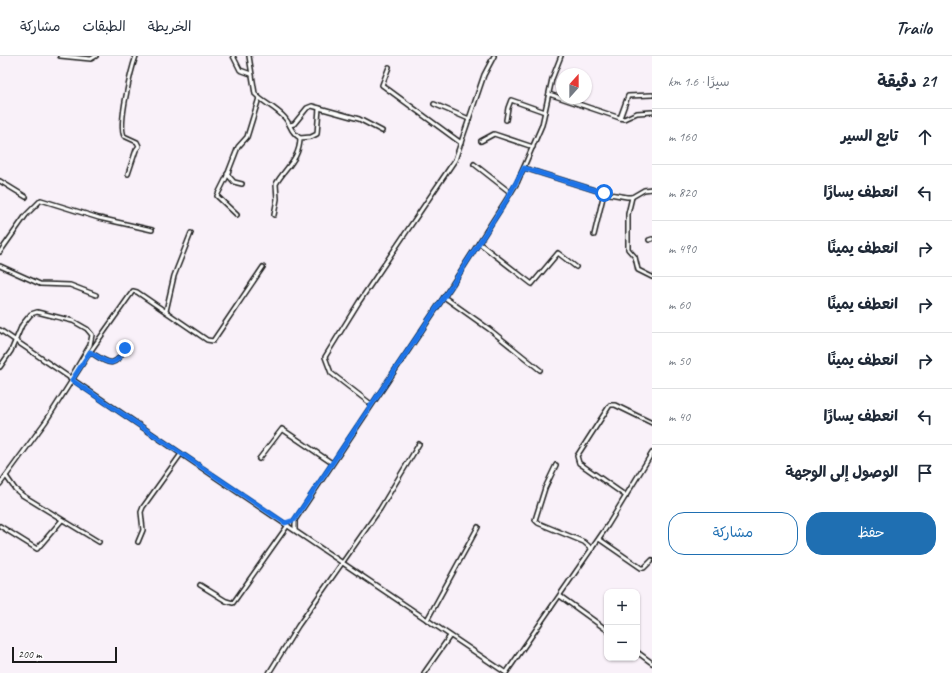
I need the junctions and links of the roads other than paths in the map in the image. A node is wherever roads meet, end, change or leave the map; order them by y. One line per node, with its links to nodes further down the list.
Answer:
1 (60, 56): 2 (street)
2 (96, 56)
3 (136, 56): 28 (street)
4 (233, 56): 9 (street)
5 (249, 56): 9 (street)
6 (494, 56): 18 (street)
7 (562, 56): 10 (street)
8 (388, 67): 24 (street)
9 (251, 74): 12 (street)
10 (549, 94): 15 (street); 17 (street)
11 (652, 95): 17 (street)
12 (259, 98): 20 (street); 29 (street)
13 (434, 104): 18 (street)
14 (319, 108): 20 (street); 21 (street); 22 (street)
15 (545, 112): 19 (street); 25 (street)
16 (652, 112): 17 (street)
17 (620, 118)
18 (469, 119): 24 (street)
19 (506, 120)
20 (290, 125): 22 (street)
21 (382, 131)
22 (300, 138): 38 (street)
23 (481, 141): 25 (street)
24 (461, 143): 58 (street)
25 (533, 146): 27 (street)
26 (474, 164): 33 (street)
27 (524, 168): 33 (street); 34 (street)
28 (128, 174)
29 (227, 174): 31 (street); 37 (street)
30 (0, 181): 35 (street)
31 (242, 184)
32 (652, 189): 36 (street)
33 (511, 193): 42 (street)
34 (604, 193): 36 (street); 41 (street)
35 (26, 197)
36 (632, 197): 47 (street)
37 (237, 215)
38 (274, 215)
39 (152, 230): 43 (street)
40 (191, 233): 50 (street)
41 (594, 235)
42 (480, 243): 46 (street); 49 (street)
43 (0, 252)
44 (0, 266): 48 (street)
45 (263, 267): 50 (street)
46 (576, 267)
47 (652, 277)
48 (96, 295)
49 (444, 297): 56 (street); 58 (street)
50 (166, 311): 54 (street)
51 (0, 330): 52 (street)
52 (16, 340): 55 (street); 57 (street); 57 (street)
53 (125, 348): 54 (street)
54 (90, 352): 57 (street)
55 (0, 367)
56 (540, 370)
57 (71, 379): 62 (street); 66 (street)
58 (371, 404): 64 (street)
59 (652, 423): 68 (street)
60 (419, 444): 80 (street)
61 (652, 453): 68 (street)
62 (181, 454): 71 (street); 77 (street)
63 (259, 459): 64 (street)
64 (332, 463): 70 (street)
65 (556, 465): 78 (street)
66 (6, 476): 67 (street); 69 (street)
67 (0, 484)
68 (626, 496): 75 (street)
69 (62, 520): 72 (street); 76 (street)
70 (294, 520): 71 (street); 74 (street)
71 (287, 524): 74 (street); 81 (street)
72 (0, 526)
73 (478, 527): 83 (street)
74 (295, 530): 80 (street)
75 (599, 539): 78 (street); 79 (street)
76 (99, 542)
77 (138, 542)
78 (592, 549): 82 (street)
79 (652, 560)
80 (343, 562): 83 (street); 88 (street)
81 (200, 585)
82 (560, 596): 84 (street); 90 (street)
83 (427, 620): 85 (street)
84 (604, 628)
85 (450, 636): 89 (street); 90 (street)
86 (640, 654): 87 (street)
87 (652, 663)
88 (269, 673)
89 (424, 673)
90 (506, 673)

